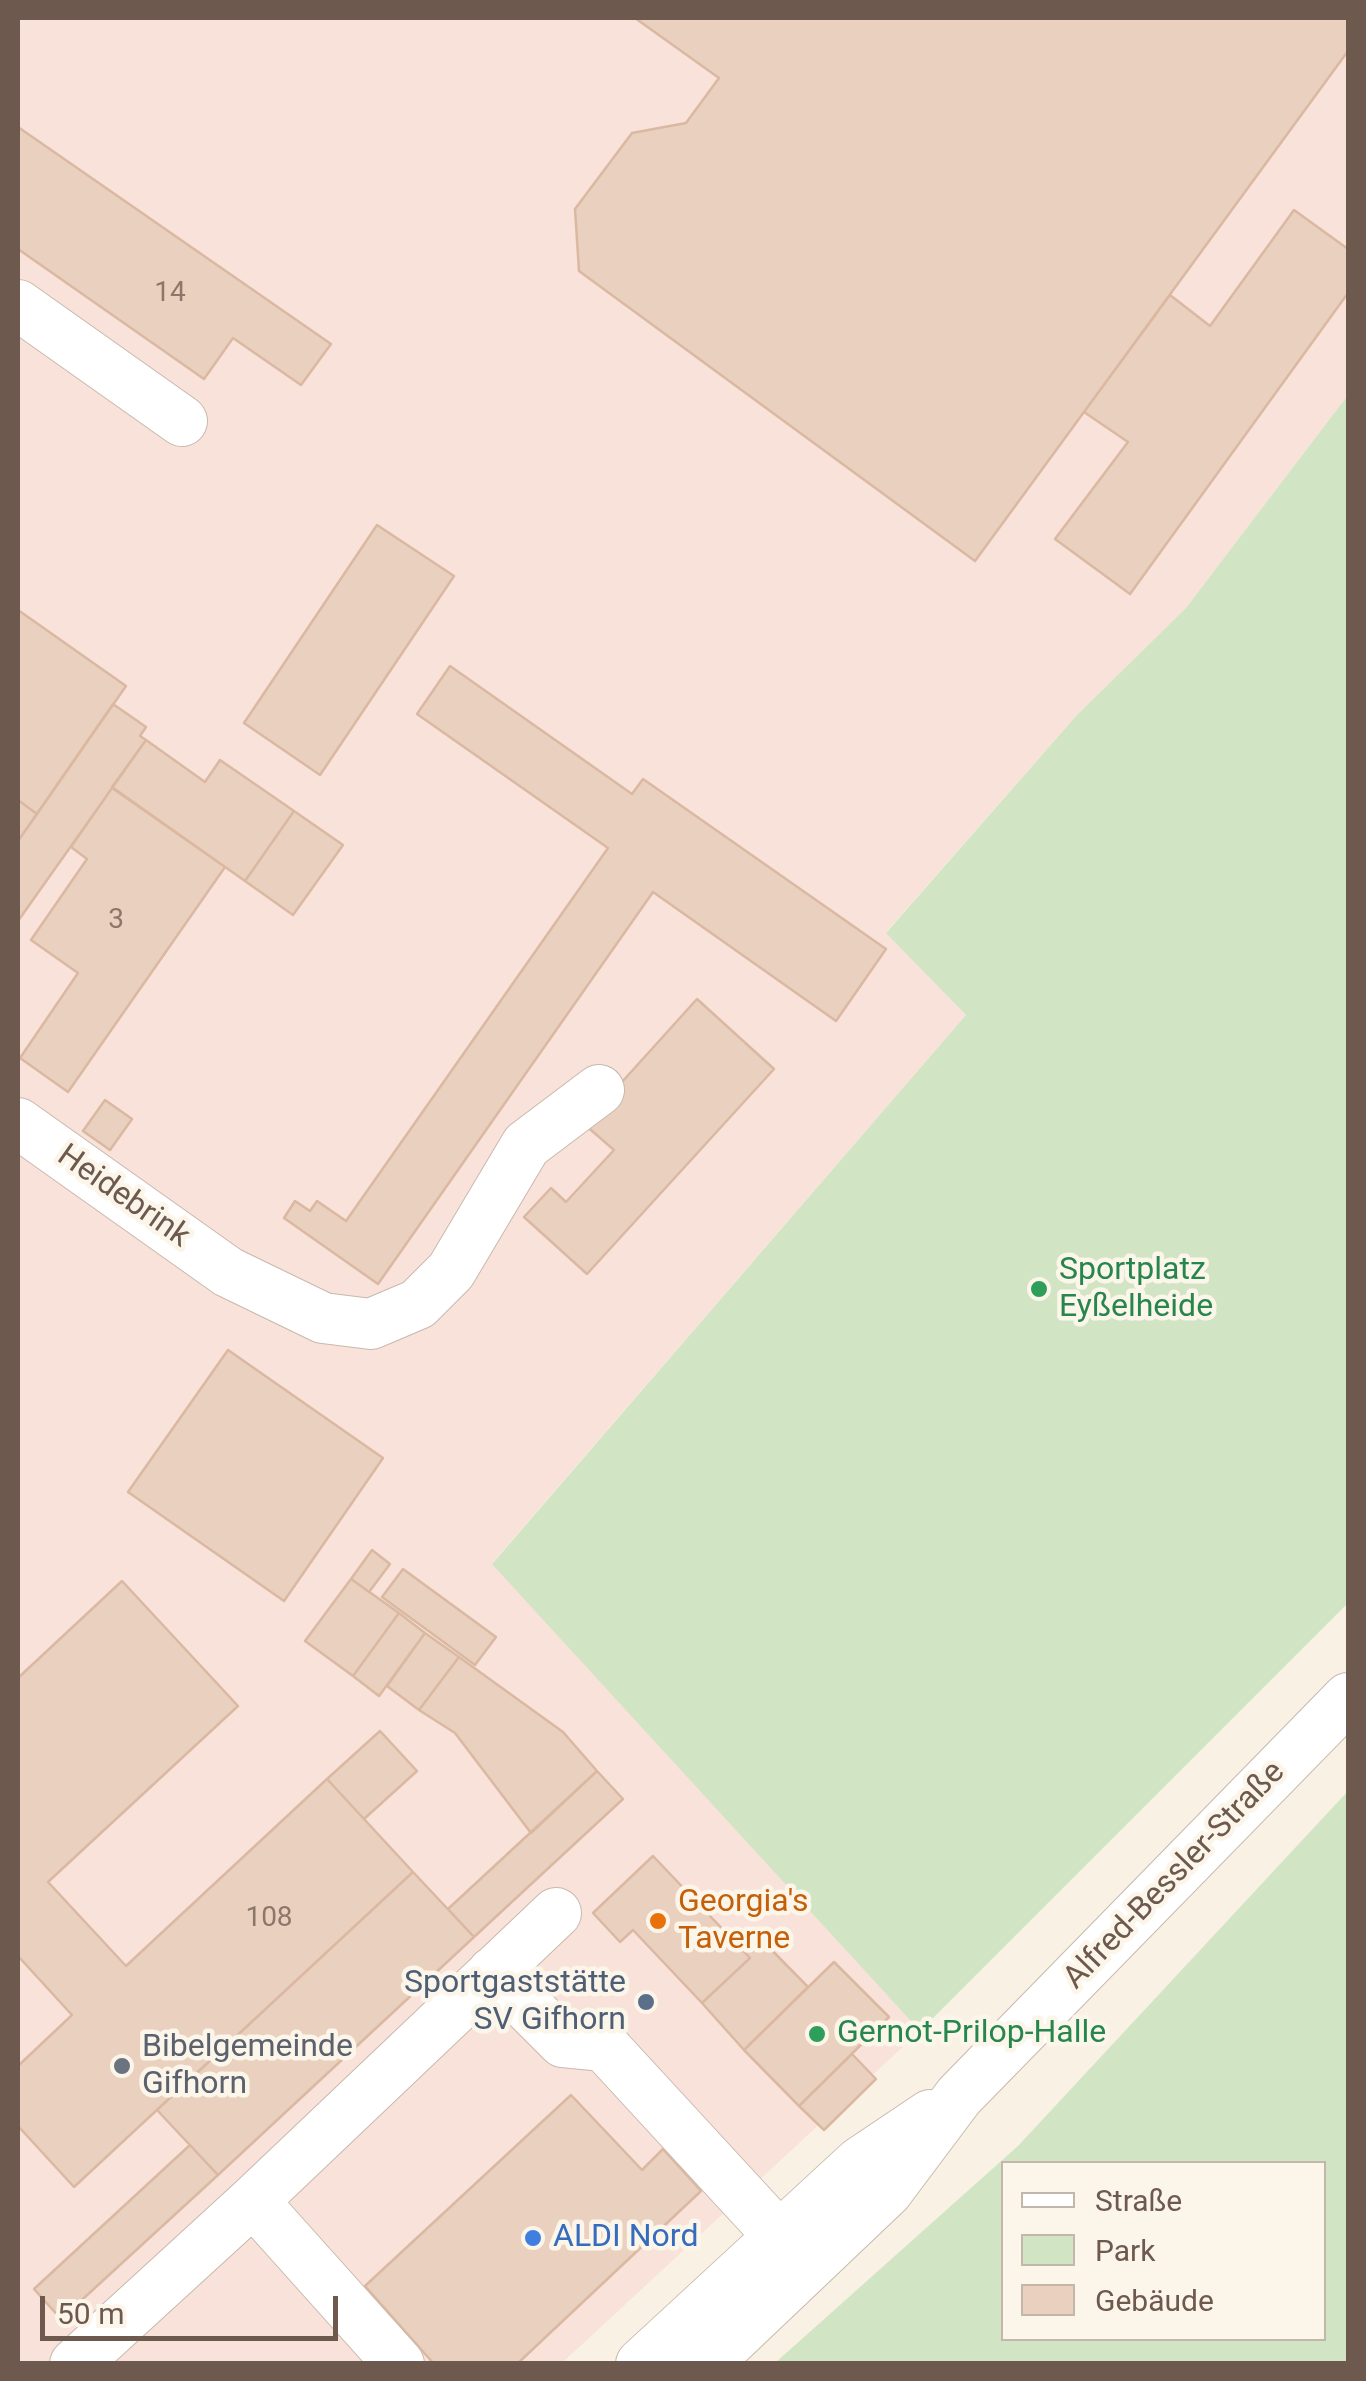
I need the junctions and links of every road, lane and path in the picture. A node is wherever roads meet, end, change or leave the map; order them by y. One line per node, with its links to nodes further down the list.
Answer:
1 (18, 306): 2 (street)
2 (182, 421)
3 (599, 1090): 4 (street, Heidebrink)
4 (18, 1122)
5 (1348, 1698): 8 (street, Alfred-Bessler-Straße)
6 (556, 1913): 7 (street)
7 (493, 1972): 9 (street); 10 (street)
8 (960, 2096): 10 (street, Alfred-Bessler-Straße); 14 (street, Alfred-Bessler-Straße)
9 (254, 2201): 11 (street); 12 (street)
10 (780, 2236): 13 (street, Alfred-Bessler-Straße)
11 (75, 2364)
12 (399, 2364)
13 (641, 2364)
14 (706, 2364)

